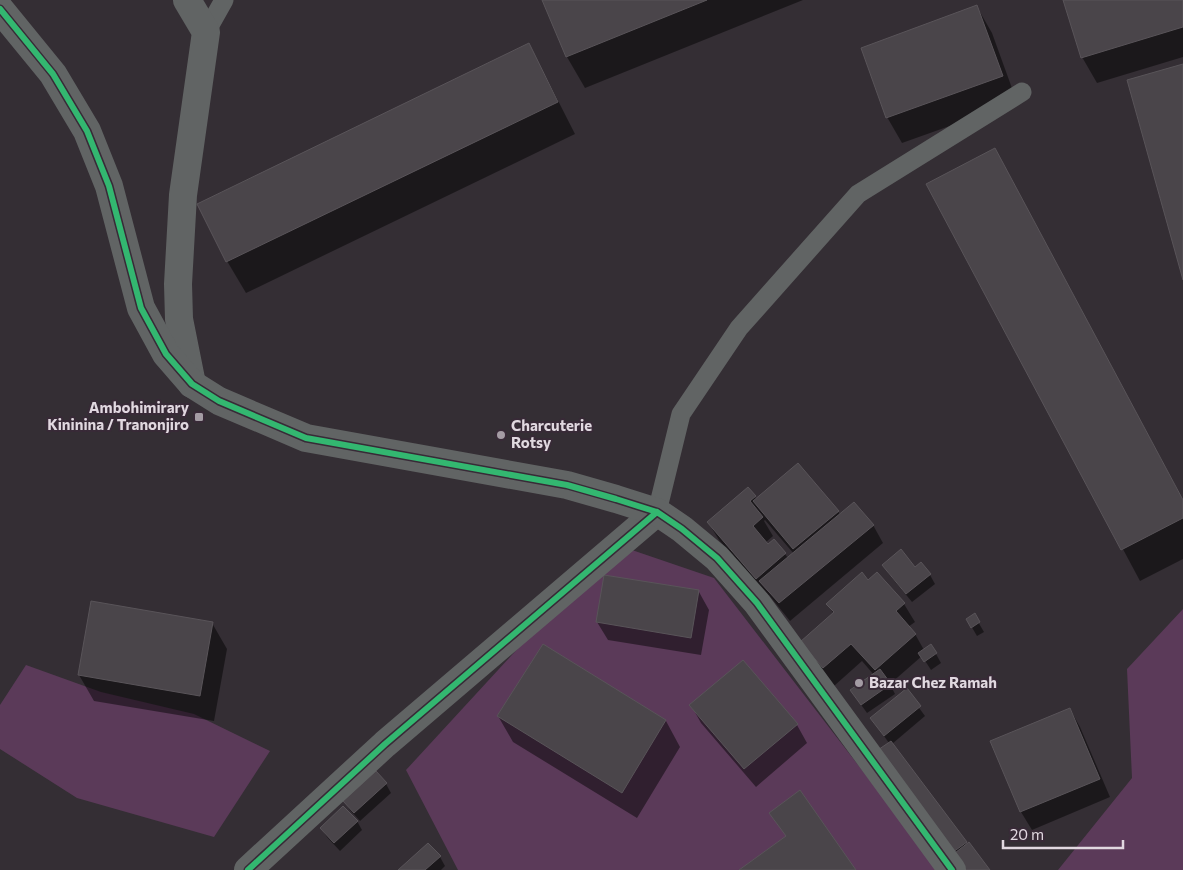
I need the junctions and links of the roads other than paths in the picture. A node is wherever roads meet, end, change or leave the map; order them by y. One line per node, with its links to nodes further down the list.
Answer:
1 (187, 0): 4 (street)
2 (224, 0): 4 (lane)
3 (0, 9): 6 (street)
4 (206, 32): 6 (street)
5 (1022, 92): 7 (lane)
6 (192, 384): 7 (street)
7 (657, 512): 8 (street); 9 (street)
8 (248, 870)
9 (952, 870)

